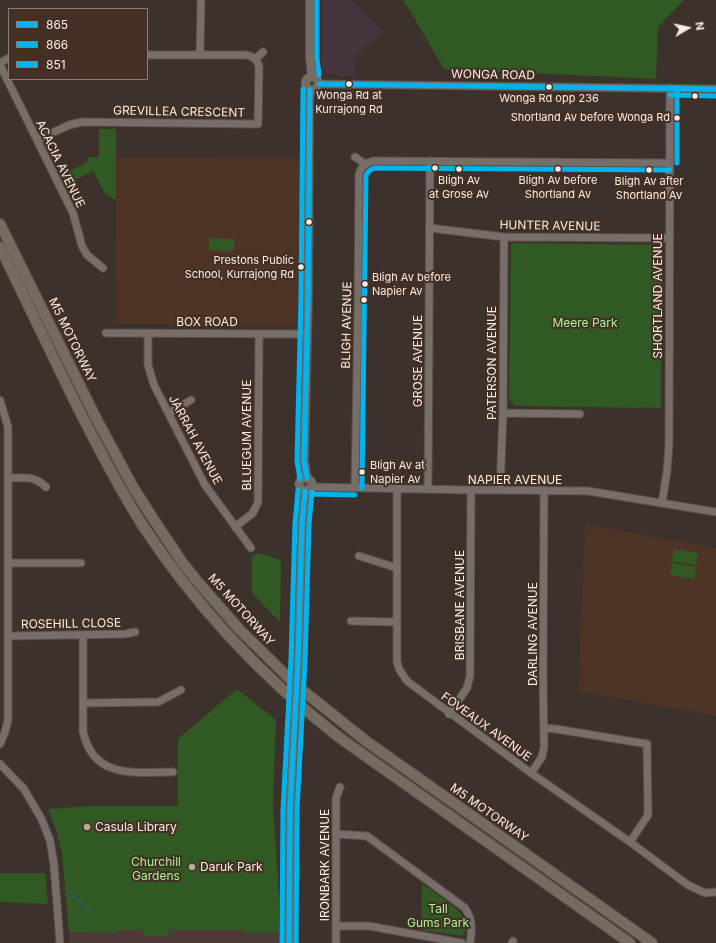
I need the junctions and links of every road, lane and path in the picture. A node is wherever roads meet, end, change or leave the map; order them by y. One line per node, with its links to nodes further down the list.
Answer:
1 (200, 0): 5 (street)
2 (310, 0): 8 (main road)
3 (263, 52): 6 (street)
4 (148, 55): 5 (street)
5 (200, 55): 6 (street)
6 (255, 59): 13 (street, GREVILLEA CRESCENT)
7 (0, 64): 13 (street, ACACIA AVENUE)
8 (312, 76): 9 (main road); 12 (main road)
9 (319, 84): 10 (street, WONGA ROAD); 12 (main road)
10 (670, 88): 11 (street, WONGA ROAD); 16 (street, SHORTLAND AVENUE)
11 (716, 88)
12 (310, 90): 28 (main road)
13 (37, 140): 24 (street, ACACIA AVENUE)
14 (355, 157): 17 (street)
15 (430, 161): 16 (street); 17 (street); 19 (street, GROSE AVENUE)
16 (670, 163): 21 (street, SHORTLAND AVENUE)
17 (365, 164): 38 (street, BLIGH AVENUE)
18 (0, 224): 79 (highway, M5 MOTORWAY)
19 (430, 228): 20 (street, HUNTER AVENUE); 41 (street, GROSE AVENUE)
20 (504, 237): 21 (street, HUNTER AVENUE); 32 (street, PATERSON AVENUE)
21 (670, 238): 45 (street, SHORTLAND AVENUE)
22 (0, 247): 29 (highway, M5 MOTORWAY)
23 (0, 259): 29 (highway)
24 (103, 268)
25 (106, 333): 26 (street, BOX ROAD)
26 (148, 333): 27 (street, BOX ROAD); 33 (street, JARRAH AVENUE)
27 (259, 334): 28 (street, BOX ROAD); 49 (street, BLUEGUM AVENUE)
28 (307, 334): 36 (main road)
29 (51, 353): 78 (highway, M5 MOTORWAY)
30 (0, 400): 35 (street)
31 (191, 400): 33 (street)
32 (503, 412): 34 (street); 43 (street, PATERSON AVENUE)
33 (168, 414): 49 (street, JARRAH AVENUE)
34 (580, 414)
35 (8, 478): 37 (street); 47 (street)
36 (307, 478): 39 (main road); 39 (main road)
37 (46, 487)
38 (354, 488): 39 (street, NAPIER AVENUE); 40 (street, NAPIER AVENUE)
39 (308, 489): 74 (main road, bridge)
40 (397, 489): 41 (street, NAPIER AVENUE); 54 (street, FOVEAUX AVENUE)
41 (428, 489): 42 (street, NAPIER AVENUE)
42 (471, 490): 43 (street, NAPIER AVENUE); 62 (street, BRISBANE AVENUE)
43 (500, 490): 44 (street, NAPIER AVENUE)
44 (544, 490): 45 (street, NAPIER AVENUE); 63 (street, DARLING AVENUE)
45 (662, 503): 48 (street, NAPIER AVENUE)
46 (0, 507): 47 (street)
47 (8, 507): 52 (street)
48 (716, 512)
49 (235, 527): 50 (street, JARRAH AVENUE)
50 (251, 548)
51 (359, 556): 54 (street)
52 (8, 563): 53 (street); 59 (street)
53 (80, 563)
54 (397, 568): 56 (street, FOVEAUX AVENUE)
55 (351, 621): 56 (street)
56 (397, 622): 62 (street, FOVEAUX AVENUE)
57 (135, 632): 58 (street, ROSEHILL CLOSE)
58 (83, 635): 59 (street, ROSEHILL CLOSE); 61 (street)
59 (8, 636): 64 (street)
60 (181, 690): 61 (street)
61 (83, 703): 66 (street)
62 (449, 714): 67 (street, FOVEAUX AVENUE)
63 (544, 728): 67 (street, DARLING AVENUE); 70 (street)
64 (0, 744)
65 (0, 764): 73 (street)
66 (174, 772)
67 (531, 773): 70 (street, FOVEAUX AVENUE)
68 (340, 787): 69 (street, IRONBARK AVENUE)
69 (336, 834): 72 (street, IRONBARK AVENUE); 77 (street)
70 (630, 842): 71 (street, FOVEAUX AVENUE)
71 (716, 892)
72 (336, 926): 75 (street, IRONBARK AVENUE); 76 (street)
73 (60, 943)
74 (289, 943)
75 (336, 943)
76 (462, 943)
77 (470, 943)
78 (630, 943)
79 (652, 943)

